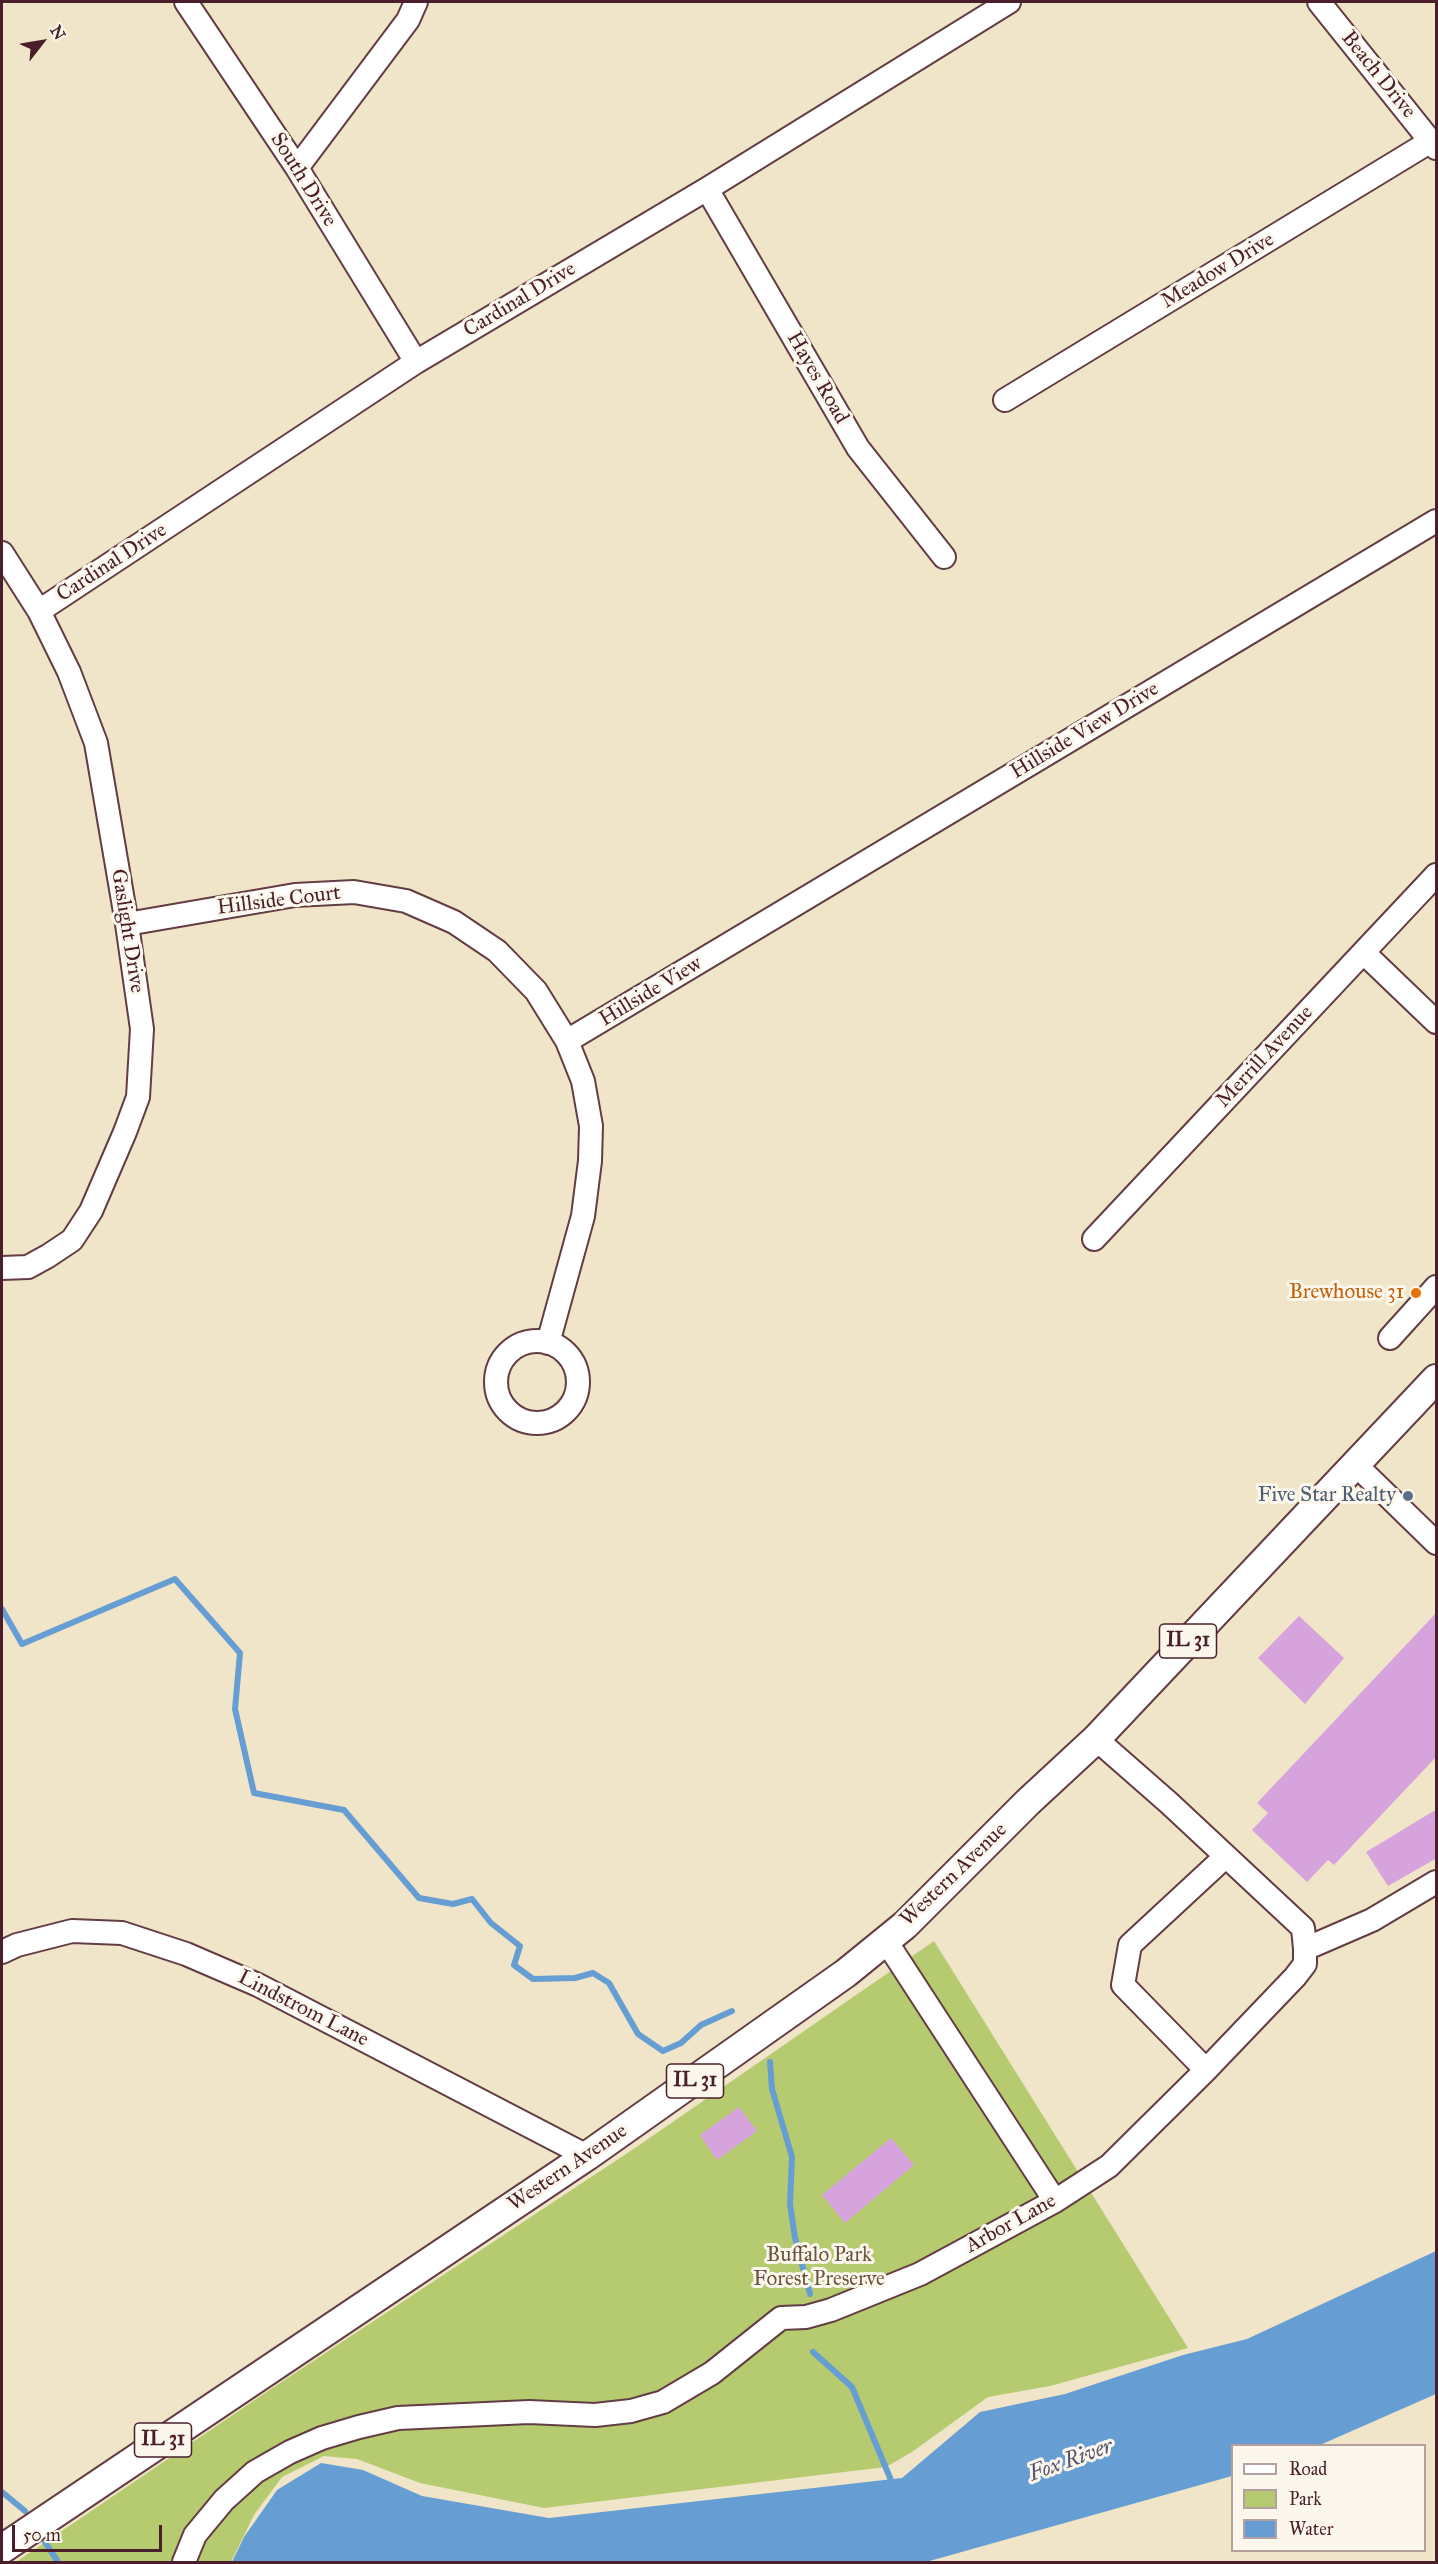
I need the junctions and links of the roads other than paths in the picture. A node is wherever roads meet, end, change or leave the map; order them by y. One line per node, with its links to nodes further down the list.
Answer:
1 (186, 2): 6 (street, South Drive)
2 (416, 2): 6 (street)
3 (1010, 2): 7 (street, Cardinal Drive)
4 (1319, 2): 5 (street, Beach Drive)
5 (1434, 144): 9 (street, Meadow Drive)
6 (297, 168): 8 (street, South Drive)
7 (706, 189): 8 (street, Cardinal Drive); 12 (street, Hayes Road)
8 (416, 362): 13 (street, Cardinal Drive)
9 (1005, 400)
10 (1437, 521): 16 (street, Hillside View Drive)
11 (2, 553): 13 (street, Gaslight Drive)
12 (944, 557)
13 (39, 611): 15 (street, Gaslight Drive)
14 (1437, 875): 17 (street, Merrill Avenue)
15 (127, 924): 19 (street, Hillside Court); 21 (street, Gaslight Drive)
16 (734, 942): 19 (street, Hillside View)
17 (1364, 953): 18 (street); 20 (street, Merrill Avenue)
18 (1437, 1022)
19 (567, 1041): 24 (street, Hillside Court)
20 (1094, 1239)
21 (2, 1268)
22 (1437, 1287): 23 (street)
23 (1390, 1338)
24 (548, 1342)
25 (1437, 1379): 26 (main road, IL 31)
26 (1354, 1464): 27 (street); 28 (main road, IL 31)
27 (1437, 1543)
28 (1096, 1739): 29 (street); 31 (main road, Western Avenue / IL 31)
29 (1225, 1857): 32 (street); 34 (street)
30 (1437, 1882): 32 (street)
31 (886, 1941): 35 (main road, Western Avenue / IL 31); 36 (street)
32 (1305, 1949): 34 (street, Arbor Lane)
33 (2, 1952): 35 (street, Lindstrom Lane)
34 (1206, 2070): 36 (street, Arbor Lane)
35 (587, 2156): 37 (main road, Western Avenue / IL 31)
36 (1055, 2201): 38 (street, Arbor Lane)
37 (2, 2549)
38 (184, 2562)

